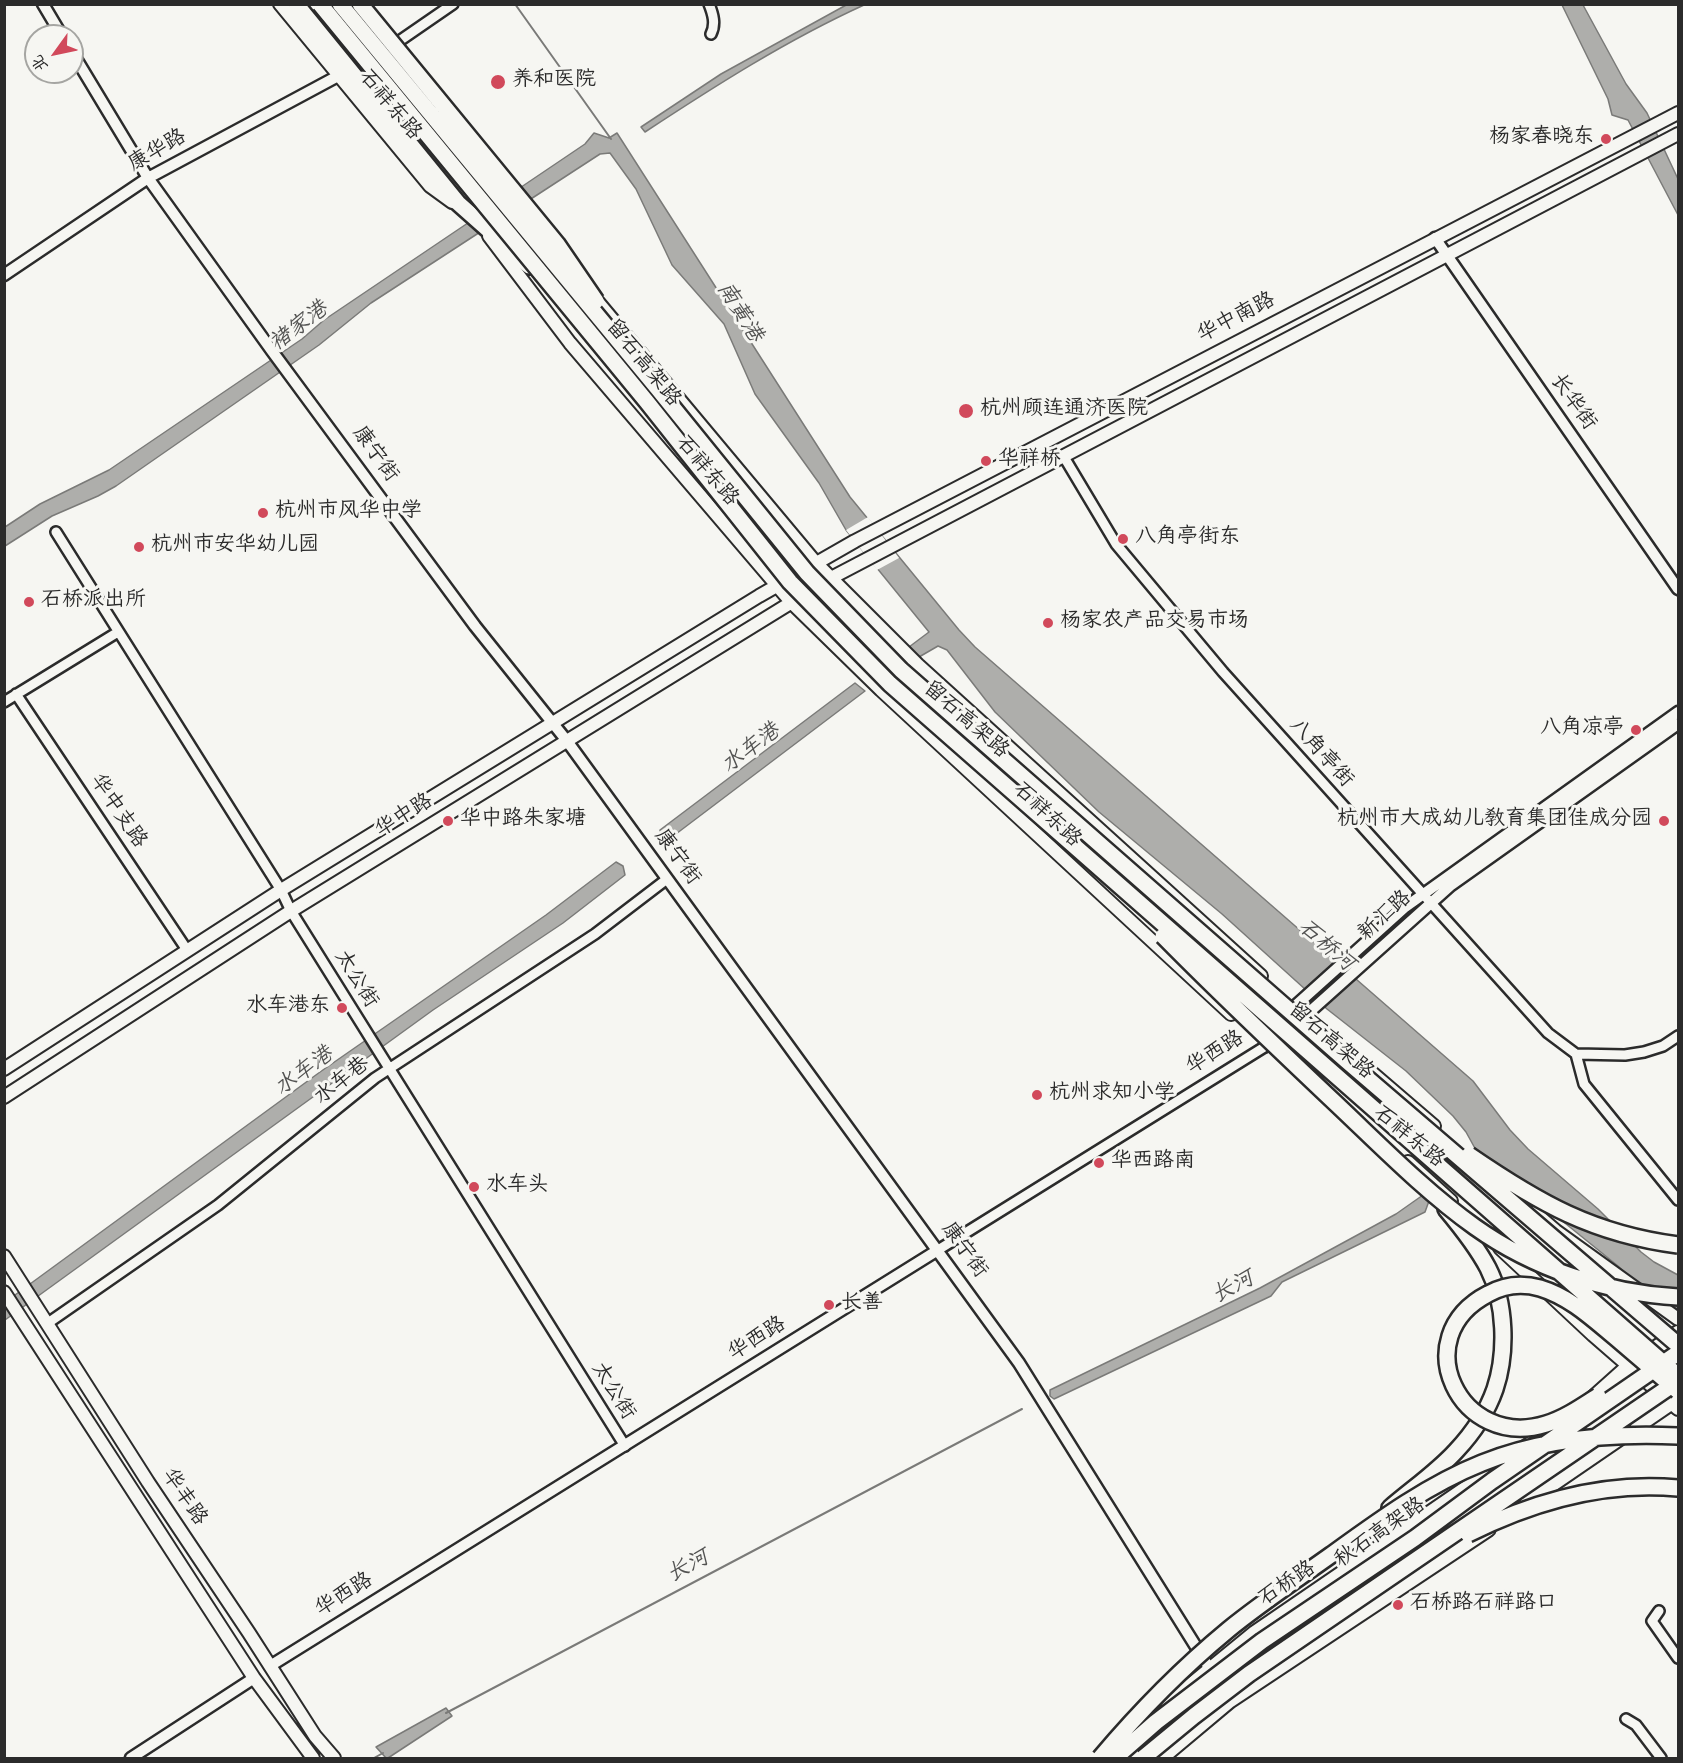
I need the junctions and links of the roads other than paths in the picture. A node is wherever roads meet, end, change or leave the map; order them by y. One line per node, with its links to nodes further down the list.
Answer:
1 (43, 4): 9 (street)
2 (280, 4): 13 (main road, 石祥东路)
3 (296, 4): 20 (highway, bridge)
4 (320, 4): 20 (highway, 留石高架路, bridge)
5 (340, 4): 21 (highway, 留石高架路, bridge)
6 (361, 4): 11 (main road, 石祥东路); 21 (highway, bridge)
7 (453, 4): 11 (street)
8 (709, 4): 10 (street)
9 (55, 24)
10 (711, 34)
11 (395, 44): 24 (main road, 石祥东路, bridge)
12 (84, 72): 16 (street, 康宁街)
13 (338, 76): 16 (street, 康华路); 26 (main road, 石祥东路)
14 (1678, 112): 17 (main road, 华中南路)
15 (1678, 134): 18 (main road, 华中南路)
16 (148, 178): 19 (street, 康华路); 33 (street, 康宁街)
17 (1435, 238): 18 (street, 长华街); 24 (main road, 华中南路)
18 (1447, 256): 22 (main road, 华中南路); 27 (street, 长华街)
19 (4, 275)
20 (549, 283): 36 (highway, 留石高架路, bridge)
21 (658, 389): 47 (highway, 留石高架路, bridge)
22 (1064, 457): 25 (main road, 华中南路); 39 (street, 八角亭街)
23 (56, 531): 29 (street, 太公街)
24 (816, 563): 25 (main road, 石祥东路); 26 (main road, 华中路)
25 (831, 578): 28 (main road, 华中路); 42 (main road, 石祥东路)
26 (777, 586): 28 (main road, 石祥东路); 33 (main road, 华中路)
27 (1678, 589)
28 (792, 603): 35 (main road, 华中路); 45 (main road, 石祥东路)
29 (118, 632): 30 (street); 38 (street, 太公街)
30 (16, 694): 31 (street); 41 (street, 华中支路)
31 (4, 702)
32 (1678, 712): 39 (street, 新汇路)
33 (553, 723): 35 (street, 康宁街); 38 (main road, 华中路)
34 (1678, 724): 39 (street, 新汇路)
35 (567, 741): 37 (street, 康宁街); 40 (main road, 华中路)
36 (1094, 863): 51 (highway, bridge); 65 (highway, 留石高架路, bridge)
37 (667, 879): 49 (street, 水车巷); 54 (street, 康宁街)
38 (281, 890): 40 (street, 太公街); 41 (main road, 华中路)
39 (1426, 899): 42 (street, 新汇路); 43 (street, 新汇路); 46 (street, 八角亭街)
40 (291, 911): 49 (street, 太公街); 50 (main road, 华中路)
41 (187, 950): 48 (main road, 华中路)
42 (1294, 1007): 43 (main road, 石祥东路); 45 (street, 新汇路)
43 (1305, 1016): 45 (street, 新汇路); 58 (main road, 石祥东路)
44 (1678, 1036): 46 (street)
45 (1266, 1046): 54 (street, 华西路); 64 (main road, 石祥东路)
46 (1576, 1054): 52 (street)
47 (1347, 1061): 53 (highway, bridge); 59 (highway, 留石高架路, bridge)
48 (4, 1069)
49 (389, 1069): 60 (street, 水车巷); 69 (street, 太公街)
50 (4, 1097)
51 (1431, 1191): 57 (highway, bridge); 71 (highway, bridge)
52 (1678, 1200)
53 (1678, 1245)
54 (938, 1250): 69 (street, 华西路); 76 (street, 康宁街)
55 (4, 1256): 60 (main road, 华丰路)
56 (6, 1294): 77 (main road, 华丰路)
57 (1678, 1297)
58 (1678, 1318)
59 (1650, 1320): 61 (highway, bridge); 62 (highway, 留石高架路, bridge)
60 (48, 1323): 75 (main road, 华丰路)
61 (1678, 1335): 64 (main road, 石桥路)
62 (1678, 1345): 67 (highway, bridge)
63 (1678, 1353): 85 (highway, 秋石高架路, bridge)
64 (1628, 1367): 67 (main road, 石祥东路); 76 (main road, 石桥路)
65 (1678, 1376)
66 (1678, 1381): 72 (highway, 秋石高架路, bridge)
67 (1677, 1401): 78 (main road)
68 (1678, 1437): 71 (highway, bridge)
69 (625, 1446): 75 (street, 华西路)
70 (1678, 1488): 72 (highway, bridge)
71 (1343, 1546): 83 (highway, bridge)
72 (1398, 1573): 86 (highway, 秋石高架路, bridge)
73 (1659, 1611): 74 (street)
74 (1678, 1658)
75 (270, 1666): 82 (main road, 华丰路)
76 (1209, 1669): 78 (street, 康宁街); 84 (main road, 石桥路)
77 (254, 1678): 80 (street); 81 (main road, 华丰路)
78 (1229, 1701): 87 (main road)
79 (1626, 1719): 88 (street)
80 (131, 1758)
81 (313, 1758)
82 (334, 1758)
83 (1100, 1758)
84 (1106, 1758)
85 (1116, 1758)
86 (1143, 1758)
87 (1161, 1758)
88 (1661, 1758)

